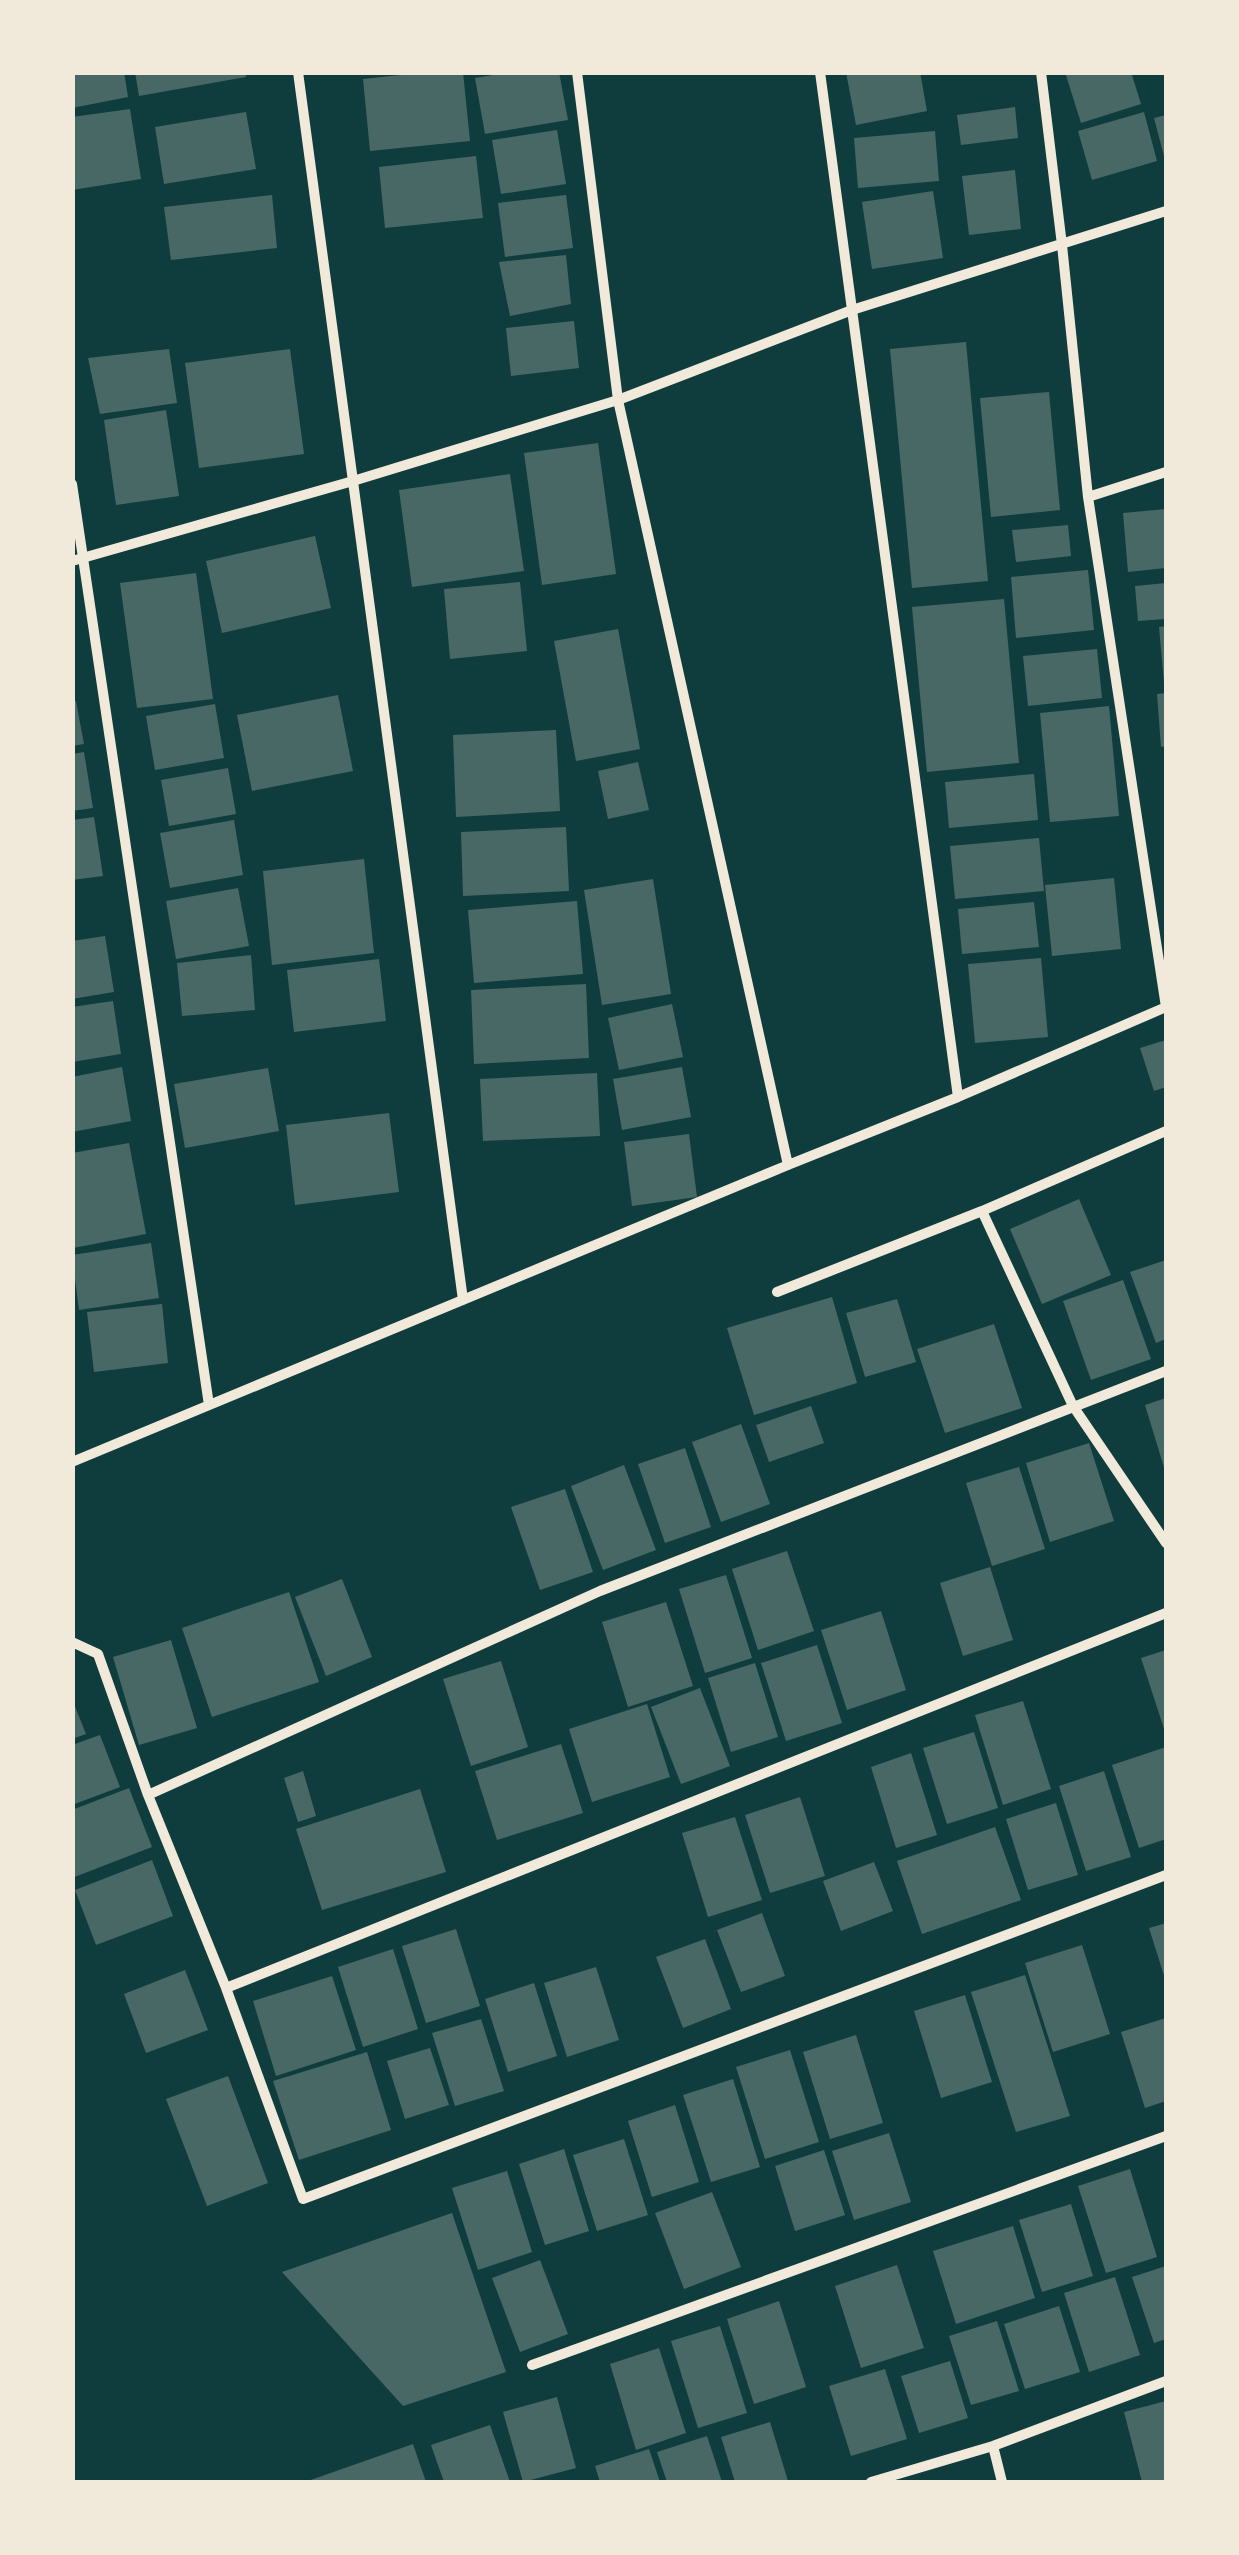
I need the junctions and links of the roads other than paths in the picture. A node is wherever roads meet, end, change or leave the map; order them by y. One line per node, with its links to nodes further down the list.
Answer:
1 (298, 72): 10 (street)
2 (577, 72): 8 (street)
3 (820, 72): 7 (street)
4 (1040, 72): 6 (street)
5 (1166, 212): 6 (street)
6 (1062, 245): 7 (street); 12 (street)
7 (852, 310): 8 (street); 15 (street)
8 (618, 400): 10 (street); 17 (street)
9 (1166, 472): 12 (street)
10 (353, 481): 13 (street); 20 (street)
11 (72, 484): 13 (street)
12 (1088, 497): 14 (street)
13 (77, 559): 22 (street)
14 (1166, 1007): 15 (street)
15 (958, 1097): 17 (street)
16 (1166, 1131): 18 (street)
17 (788, 1164): 20 (street)
18 (982, 1211): 19 (street); 23 (street)
19 (777, 1292)
20 (463, 1300): 22 (street)
21 (1166, 1370): 23 (street)
22 (209, 1406): 24 (street)
23 (1073, 1406): 25 (street); 28 (street)
24 (72, 1462)
25 (1166, 1543)
26 (1166, 1613): 30 (street)
27 (72, 1642): 28 (street)
28 (148, 1795): 30 (street)
29 (1166, 1875): 30 (street)
30 (226, 1988)
31 (1166, 2136): 32 (street)
32 (532, 2365)
33 (1166, 2381): 34 (street)
34 (993, 2446): 35 (street); 36 (street)
35 (871, 2482)
36 (1002, 2482)

